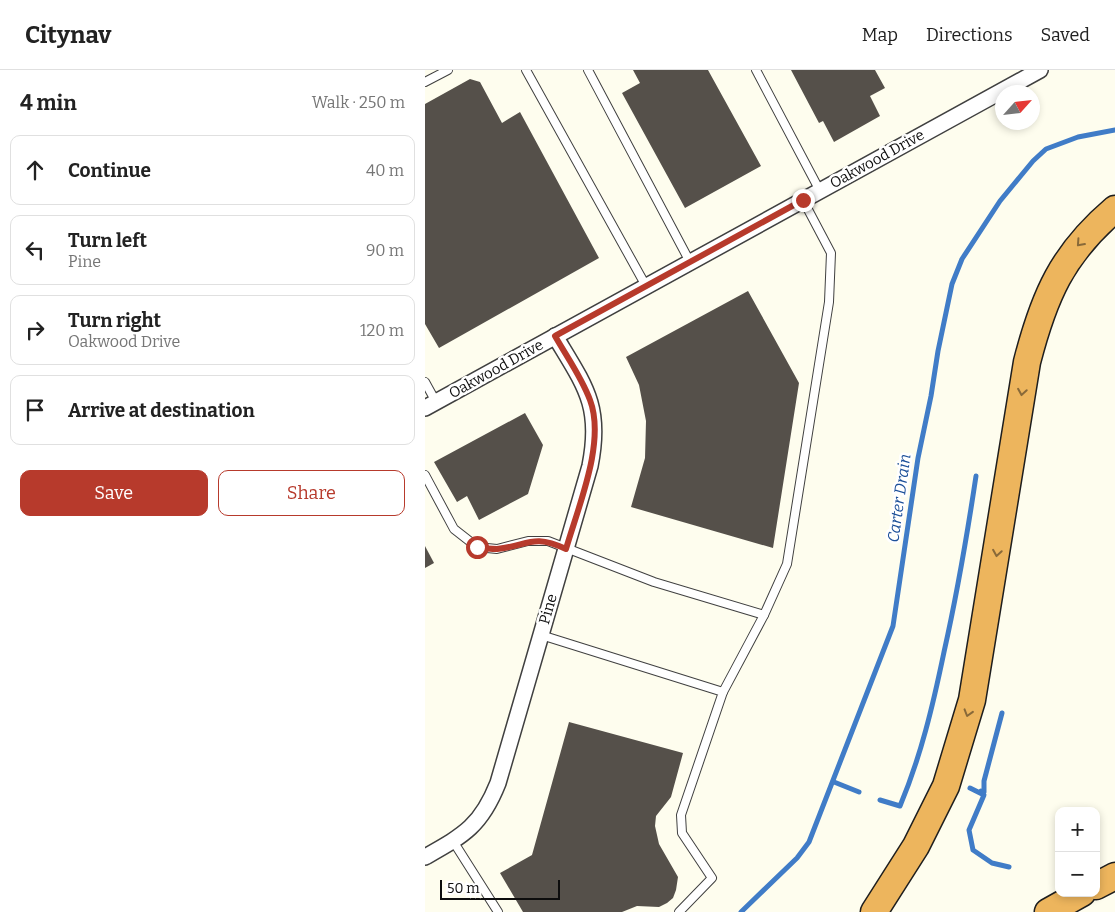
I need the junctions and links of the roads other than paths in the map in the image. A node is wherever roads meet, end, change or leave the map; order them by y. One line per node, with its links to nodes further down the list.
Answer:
1 (448, 70): 6 (lane)
2 (526, 70): 11 (lane)
3 (588, 70): 10 (lane)
4 (756, 70): 7 (lane)
5 (1040, 70): 7 (street, Oakwood Drive)
6 (425, 82)
7 (820, 191): 8 (street, Oakwood Drive)
8 (803, 200): 10 (street, Oakwood Drive); 17 (lane)
9 (1115, 209): 27 (highway, one-way to 27)
10 (690, 262): 11 (street, Oakwood Drive)
11 (646, 286): 12 (street, Oakwood Drive)
12 (555, 336): 14 (street, Oakwood Drive); 16 (street, Pine)
13 (425, 382): 14 (lane)
14 (430, 405)
15 (425, 475): 16 (lane)
16 (566, 549): 17 (lane); 18 (street, Pine)
17 (764, 615): 19 (lane)
18 (541, 636): 19 (lane); 20 (street, Pine)
19 (723, 692): 26 (lane)
20 (453, 841): 21 (street, Pine); 25 (lane)
21 (425, 857)
22 (1115, 876): 23 (highway)
23 (1100, 884)
24 (1076, 897): 28 (highway)
25 (498, 912)
26 (679, 912)
27 (874, 912)
28 (1048, 912)

